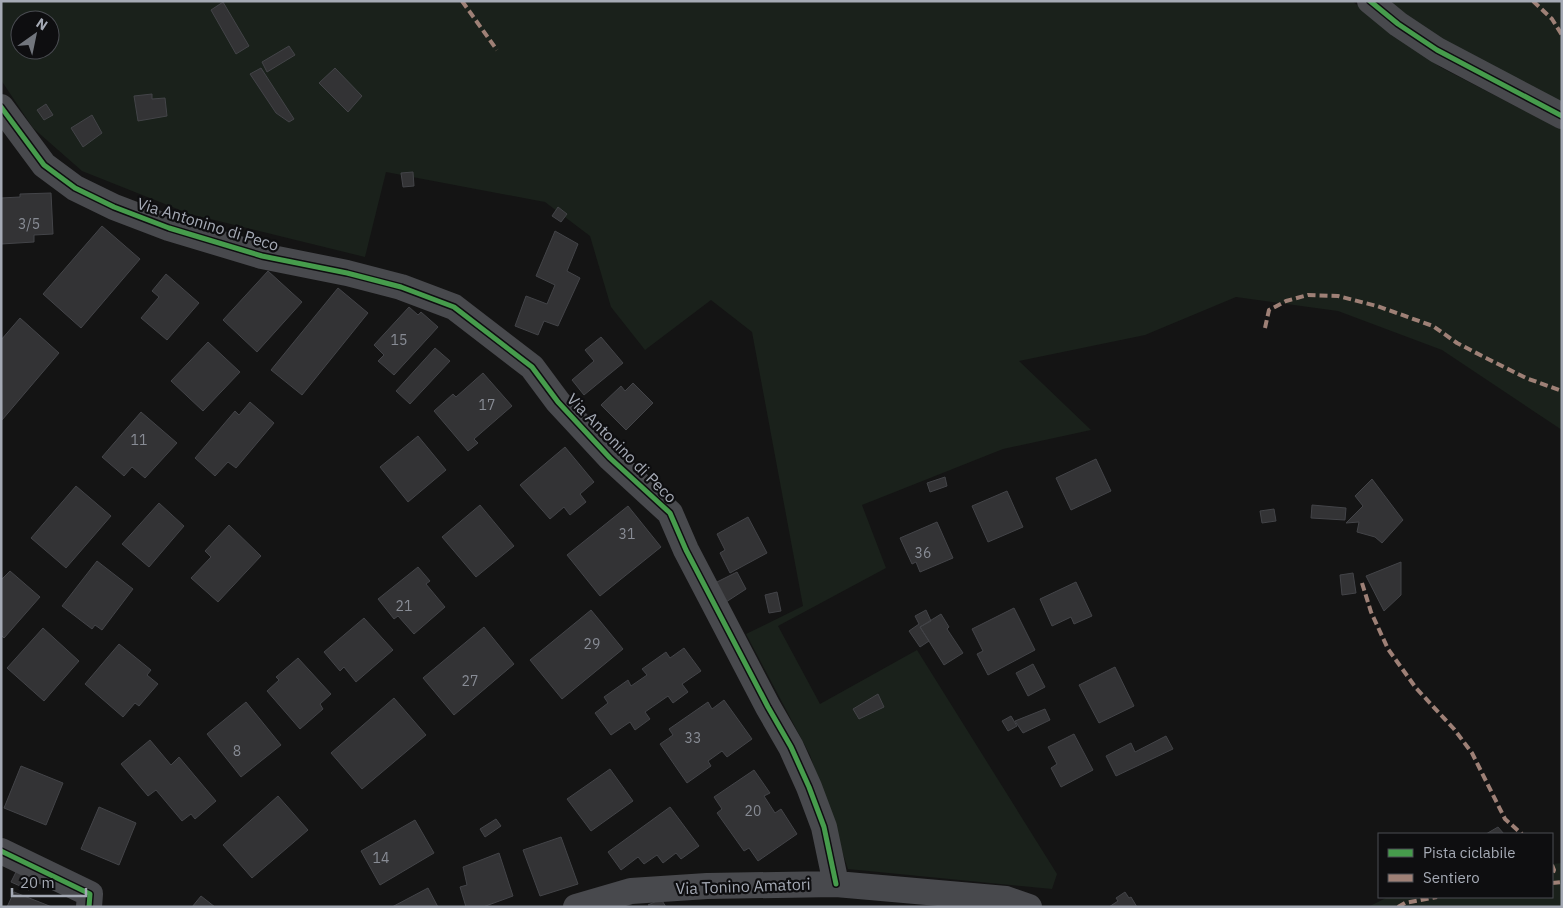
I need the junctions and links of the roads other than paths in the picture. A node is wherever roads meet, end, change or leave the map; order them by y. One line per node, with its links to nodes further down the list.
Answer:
1 (1370, 1): 3 (street)
2 (1, 107): 5 (street, Via Antonino di Peco)
3 (1562, 116)
4 (1, 851): 6 (street)
5 (836, 884): 7 (street, Via Tonino Amatori); 8 (street, Via Tonino Amatori)
6 (90, 907)
7 (576, 907)
8 (1029, 907)

